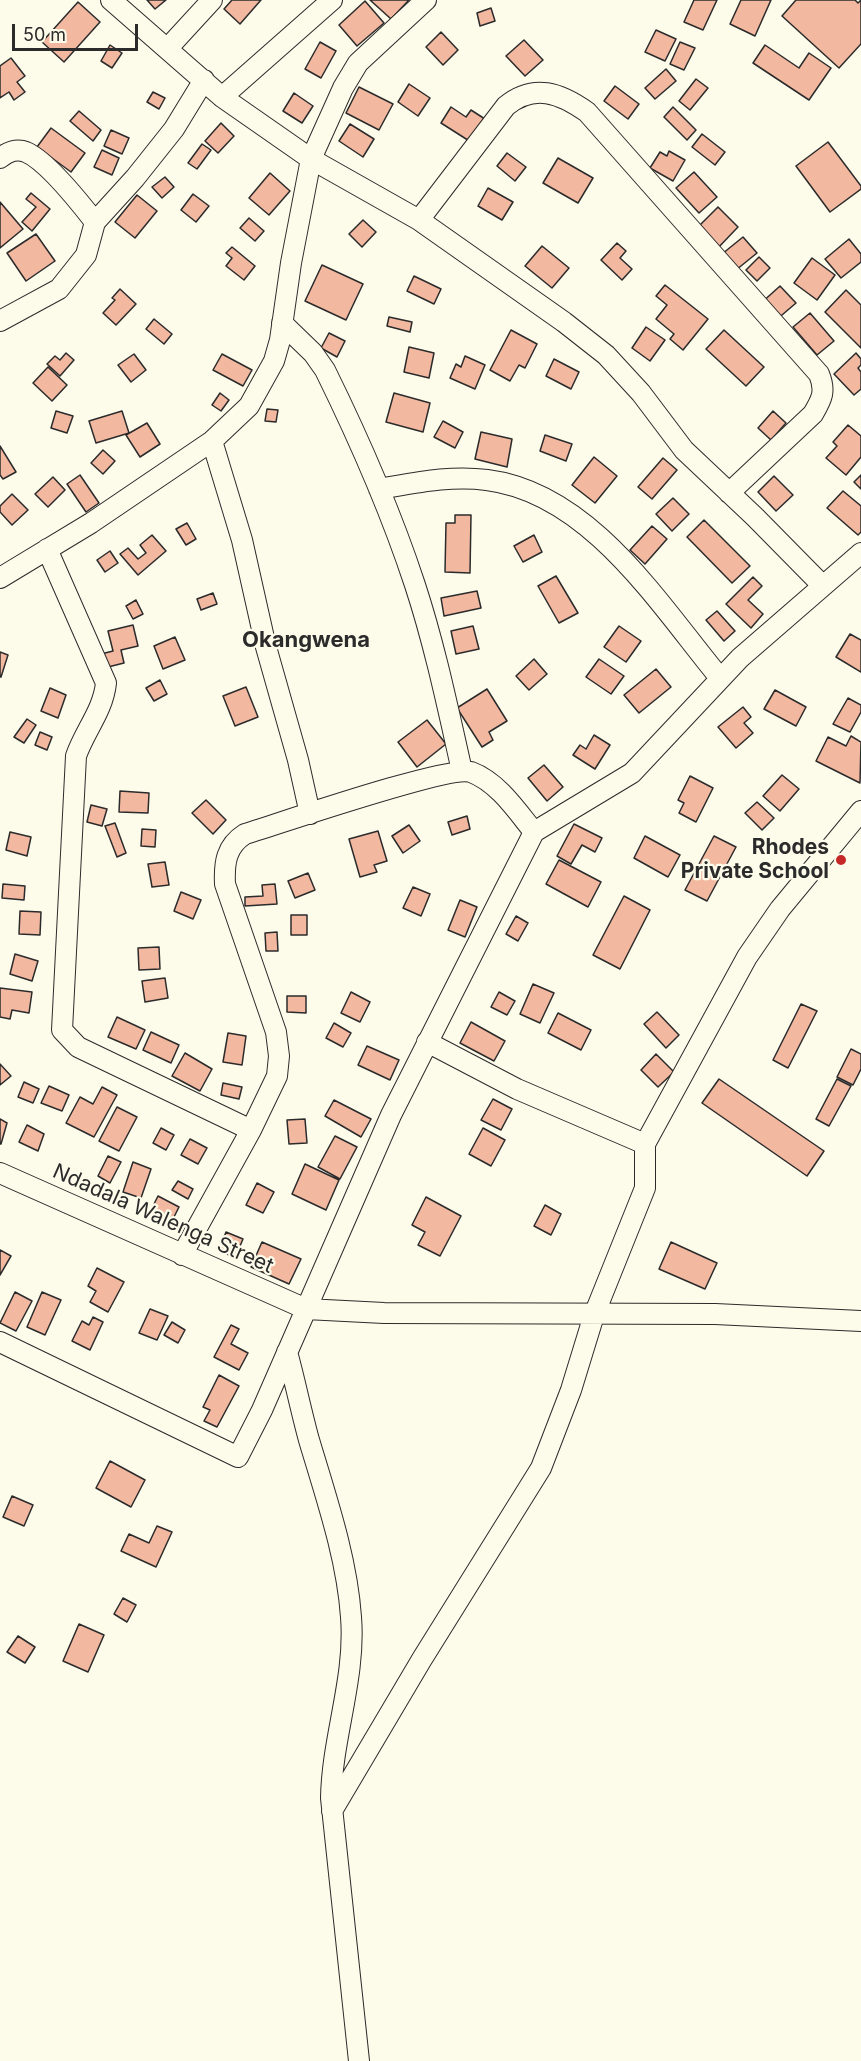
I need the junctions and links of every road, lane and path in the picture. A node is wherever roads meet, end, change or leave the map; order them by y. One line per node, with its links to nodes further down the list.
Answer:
1 (111, 0): 5 (street)
2 (212, 0): 5 (street)
3 (332, 0): 7 (street)
4 (426, 0): 9 (street)
5 (167, 49): 6 (street)
6 (204, 80): 7 (street); 11 (street)
7 (222, 97): 9 (street)
8 (0, 158): 11 (street)
9 (311, 159): 10 (street); 13 (street)
10 (419, 220): 16 (street); 16 (street)
11 (95, 222): 12 (street)
12 (0, 321)
13 (282, 323): 14 (street); 15 (street)
14 (212, 441): 17 (street); 24 (street)
15 (379, 489): 21 (street); 22 (street)
16 (729, 493): 20 (street)
17 (48, 549): 19 (street); 27 (street)
18 (861, 553): 20 (street)
19 (0, 578)
20 (822, 585): 21 (street)
21 (720, 678): 25 (street)
22 (462, 771): 24 (street); 25 (street)
23 (861, 811): 28 (street)
24 (310, 814): 27 (street)
25 (534, 832): 26 (street)
26 (427, 1042): 28 (street); 31 (street)
27 (251, 1130): 30 (street)
28 (645, 1144): 32 (street)
29 (0, 1173): 30 (street, Ndadala Walenga Street)
30 (182, 1255): 31 (street, Ndadala Walenga Street)
31 (306, 1309): 32 (street); 35 (street)
32 (594, 1315): 33 (street); 36 (street)
33 (861, 1321)
34 (0, 1342): 35 (street)
35 (287, 1352): 36 (street)
36 (332, 1811): 37 (street)
37 (359, 2061)

